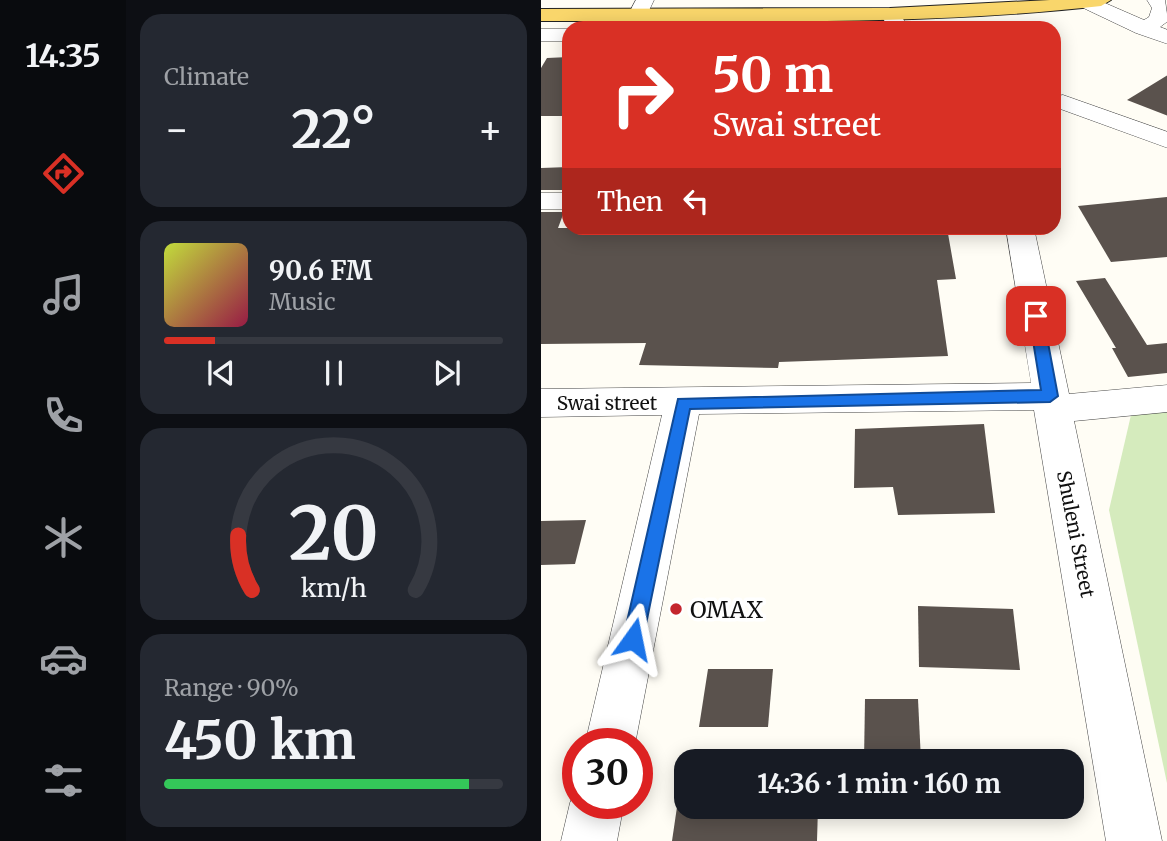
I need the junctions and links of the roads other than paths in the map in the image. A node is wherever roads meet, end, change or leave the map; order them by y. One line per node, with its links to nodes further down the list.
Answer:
1 (1156, 0): 8 (street)
2 (1090, 1): 3 (main road); 8 (street)
3 (948, 6): 7 (main road)
4 (648, 14): 5 (main road); 6 (main road)
5 (547, 15): 9 (street)
6 (797, 21): 7 (main road)
7 (895, 21)
8 (1143, 29): 11 (street)
9 (541, 34): 10 (street)
10 (562, 35)
11 (1167, 38)
12 (1061, 107): 13 (street)
13 (1167, 141)
14 (541, 201): 15 (street)
15 (562, 201)
16 (1021, 235): 20 (street, Shuleni Street)
17 (1167, 398): 20 (street, Swai street)
18 (541, 403): 19 (street, Swai street)
19 (683, 403): 20 (street, Swai street); 21 (street)
20 (1051, 403): 24 (street, Shuleni Street)
21 (613, 728)
22 (594, 819): 23 (street)
23 (589, 841)
24 (1134, 841)

